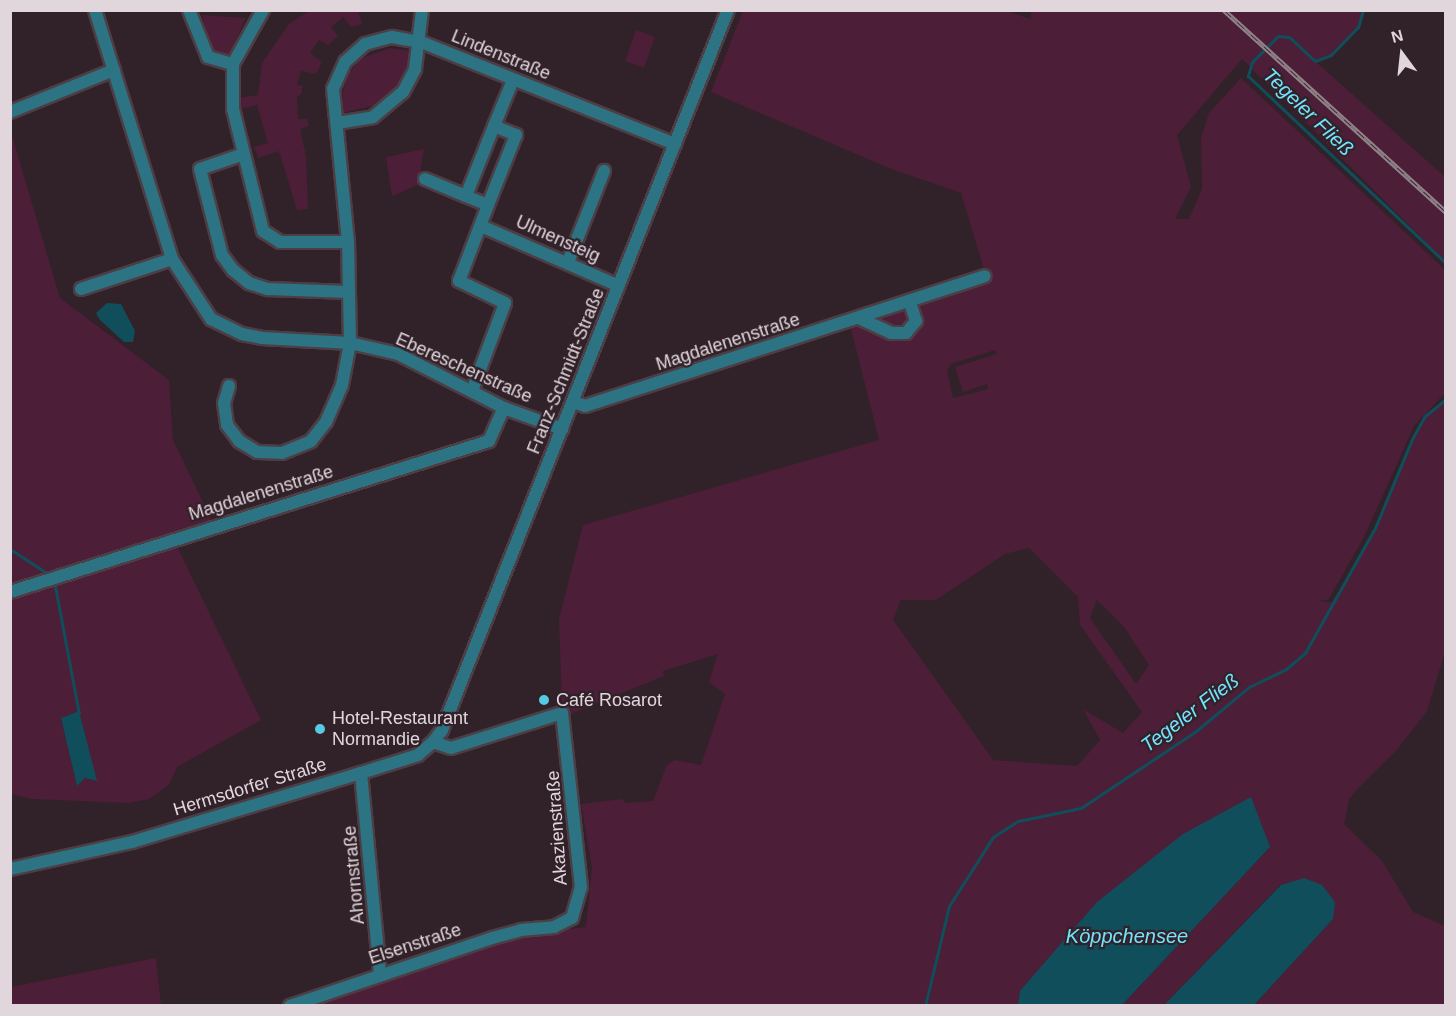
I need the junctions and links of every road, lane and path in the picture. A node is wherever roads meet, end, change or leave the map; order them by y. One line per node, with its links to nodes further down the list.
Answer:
1 (95, 10): 8 (street, Ebereschenstraße)
2 (189, 10): 7 (street)
3 (263, 10): 7 (street)
4 (422, 10): 6 (street)
5 (728, 10): 13 (street, Franz-Schmidt-Straße)
6 (421, 42): 9 (street, Lindenstraße); 11 (street); 11 (street, Lindenstraße)
7 (233, 64): 14 (street)
8 (114, 70): 10 (street); 21 (street, Ebereschenstraße)
9 (513, 80): 12 (street); 13 (street, Lindenstraße)
10 (10, 112)
11 (337, 123): 20 (street, Lindenstraße)
12 (494, 126): 17 (street); 18 (street)
13 (675, 144): 24 (street, Franz-Schmidt-Straße)
14 (241, 154): 20 (street); 26 (street)
15 (604, 171): 22 (street)
16 (425, 179): 17 (street)
17 (466, 196): 18 (street)
18 (488, 205): 19 (street)
19 (481, 226): 22 (street, Ulmensteig); 31 (street)
20 (348, 242): 26 (street, Lindenstraße)
21 (172, 259): 25 (street); 29 (street, Ebereschenstraße)
22 (568, 262): 24 (street, Ulmensteig)
23 (984, 276): 27 (street, Magdalenenstraße)
24 (619, 286): 32 (street, Franz-Schmidt-Straße)
25 (81, 289)
26 (349, 292): 29 (street, Lindenstraße)
27 (910, 303): 28 (street, Magdalenenstraße); 28 (street)
28 (859, 318): 32 (street, Magdalenenstraße)
29 (350, 342): 30 (street, Lindenstraße); 31 (street, Ebereschenstraße)
30 (229, 386)
31 (472, 391): 33 (street, Ebereschenstraße)
32 (573, 402): 34 (street, Franz-Schmidt-Straße)
33 (504, 408): 34 (street, Ebereschenstraße); 35 (street, Magdalenenstraße)
34 (562, 429): 36 (street, Franz-Schmidt-Straße)
35 (10, 592)
36 (433, 742): 37 (street, Hermsdorfer Straße); 39 (street, Akazienstraße)
37 (361, 773): 38 (street, Hermsdorfer Straße); 40 (street, Ahornstraße)
38 (10, 869)
39 (554, 927): 40 (street, Elsenstraße)
40 (380, 974): 41 (street, Elsenstraße)
41 (290, 1005)

